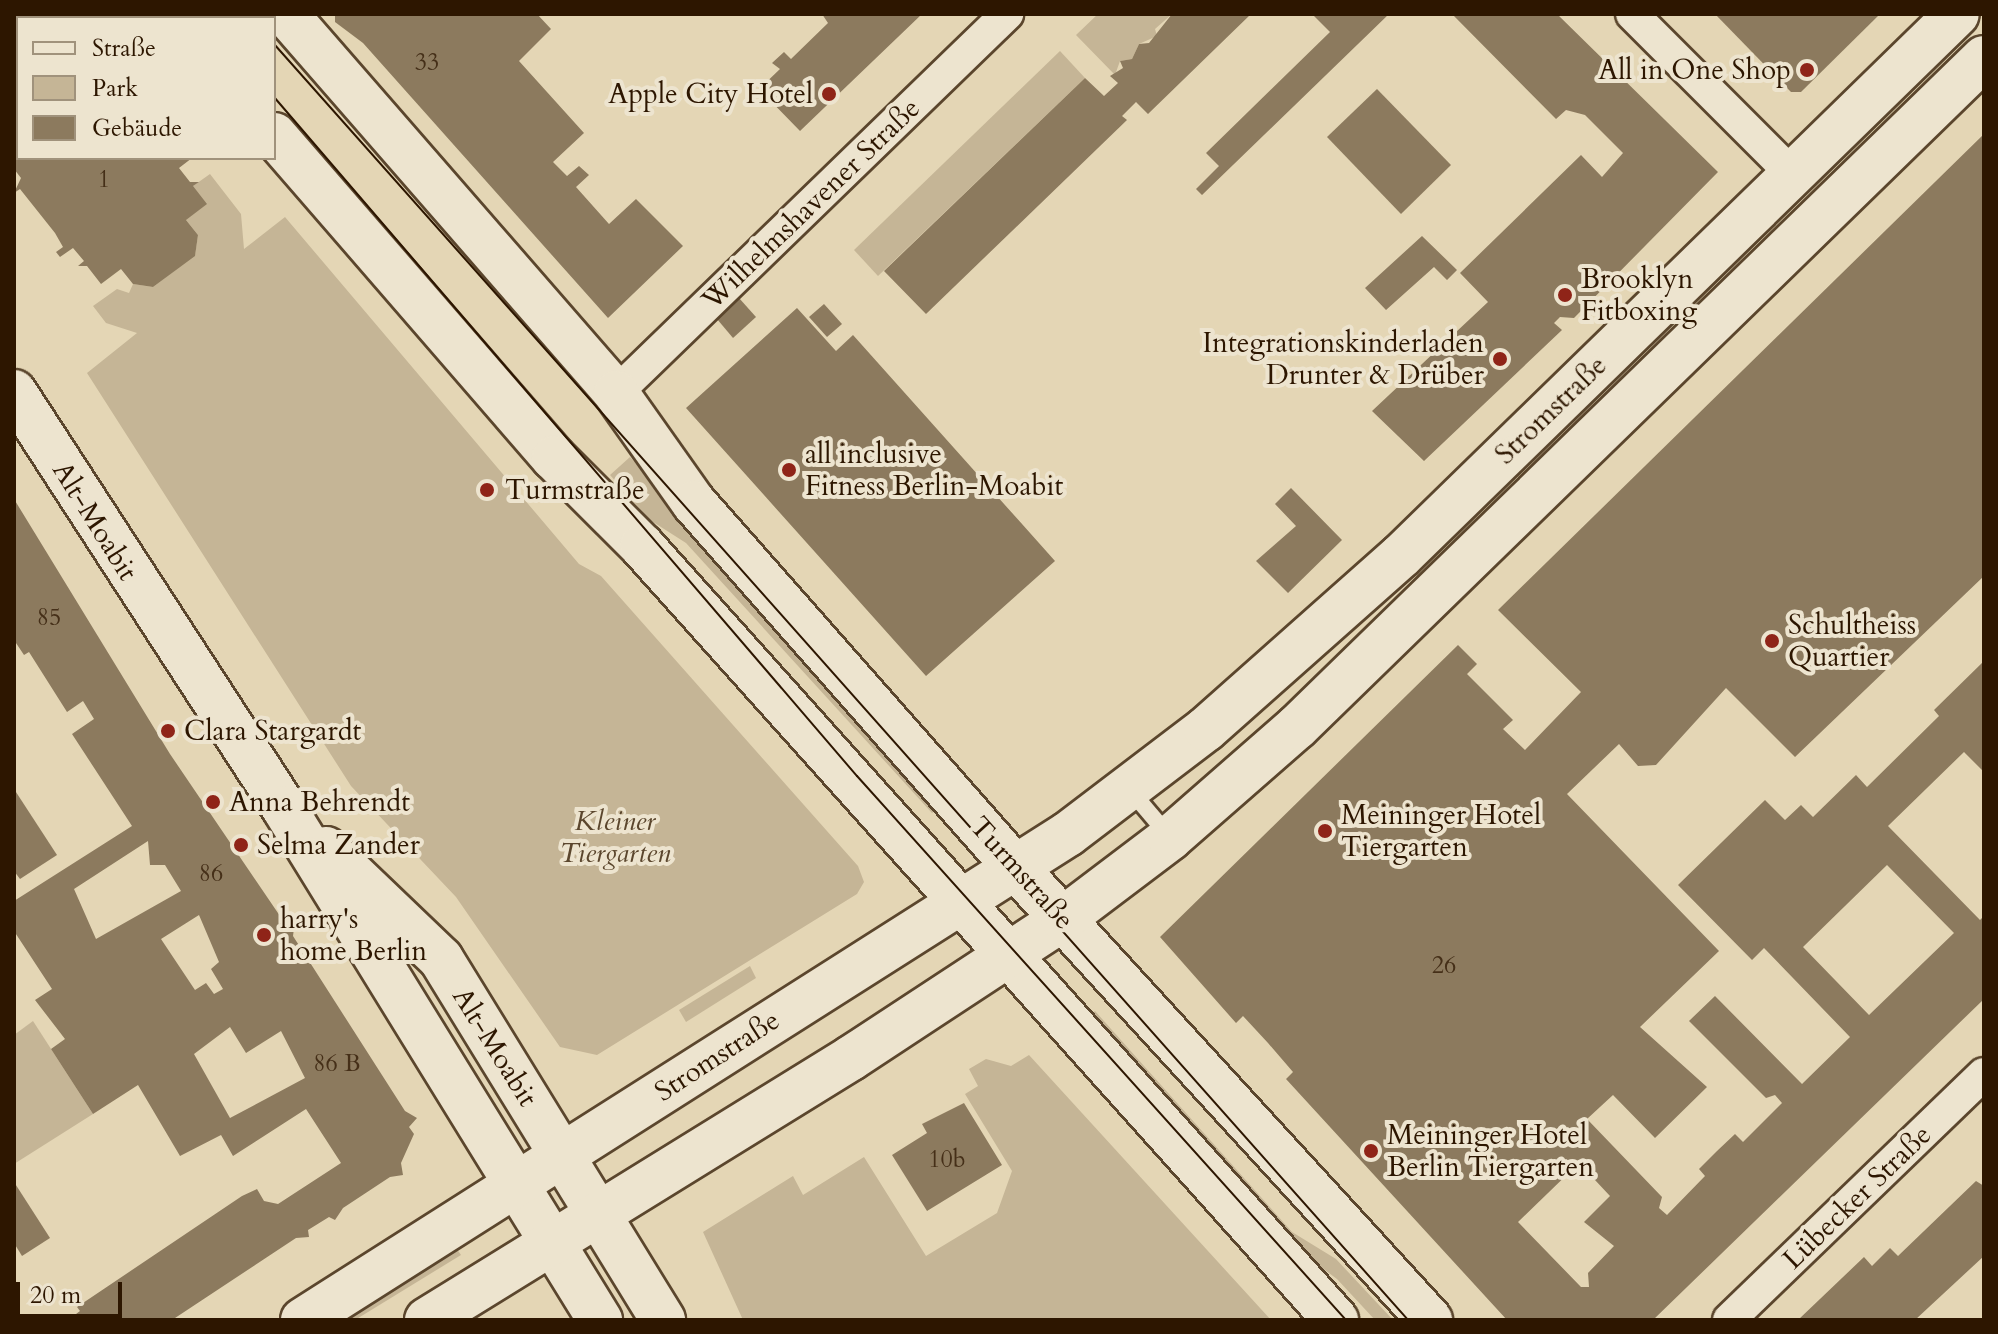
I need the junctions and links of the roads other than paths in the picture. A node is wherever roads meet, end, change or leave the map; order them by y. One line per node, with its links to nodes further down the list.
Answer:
1 (286, 14): 9 (main road, Turmstraße)
2 (1007, 14): 9 (street, Wilhelmshavener Straße)
3 (1632, 14): 7 (street)
4 (1957, 14): 7 (main road, Stromstraße)
5 (1984, 58): 12 (main road, Stromstraße)
6 (276, 137): 14 (main road)
7 (1793, 175): 10 (main road, Stromstraße)
8 (14, 392): 11 (main road, Alt-Moabit)
9 (616, 393): 13 (main road, Turmstraße)
10 (1129, 788): 12 (lane); 13 (main road, Stromstraße)
11 (284, 808): 18 (main road, Alt-Moabit); 19 (main road, Alt-Moabit)
12 (1170, 838): 15 (main road, Stromstraße)
13 (1014, 866): 14 (main road, Stromstraße); 15 (main road, Turmstraße)
14 (959, 901): 16 (main road); 18 (main road, Stromstraße)
15 (1063, 919): 16 (main road, Stromstraße); 27 (main road, Turmstraße)
16 (1007, 956): 20 (main road, Stromstraße); 26 (main road)
17 (1984, 1074): 28 (street, Lübecker Straße)
18 (562, 1156): 19 (main road, Stromstraße); 20 (main road, Alt-Moabit)
19 (514, 1186): 21 (main road, Alt-Moabit); 22 (main road, Stromstraße)
20 (600, 1216): 21 (main road, Stromstraße); 25 (main road, Alt-Moabit)
21 (552, 1244): 23 (main road, Stromstraße); 24 (main road, Alt-Moabit)
22 (303, 1320)
23 (427, 1320)
24 (600, 1320)
25 (663, 1320)
26 (1336, 1320)
27 (1430, 1320)
28 (1729, 1320)

